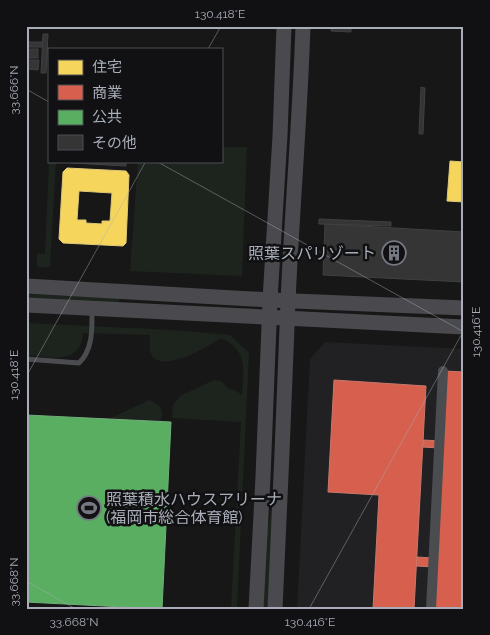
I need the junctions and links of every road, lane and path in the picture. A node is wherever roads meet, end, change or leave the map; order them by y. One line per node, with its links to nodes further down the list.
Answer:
1 (284, 26): 4 (street)
2 (303, 26): 5 (street)
3 (26, 286): 4 (street)
4 (270, 300): 5 (street); 9 (street)
5 (288, 301): 8 (street); 10 (street)
6 (26, 305): 7 (street)
7 (92, 308): 9 (street); 12 (lane)
8 (464, 308)
9 (269, 317): 10 (street); 14 (street)
10 (288, 318): 11 (street); 15 (street)
11 (464, 327)
12 (26, 359)
13 (443, 371): 16 (street)
14 (256, 609)
15 (275, 609)
16 (431, 609)

